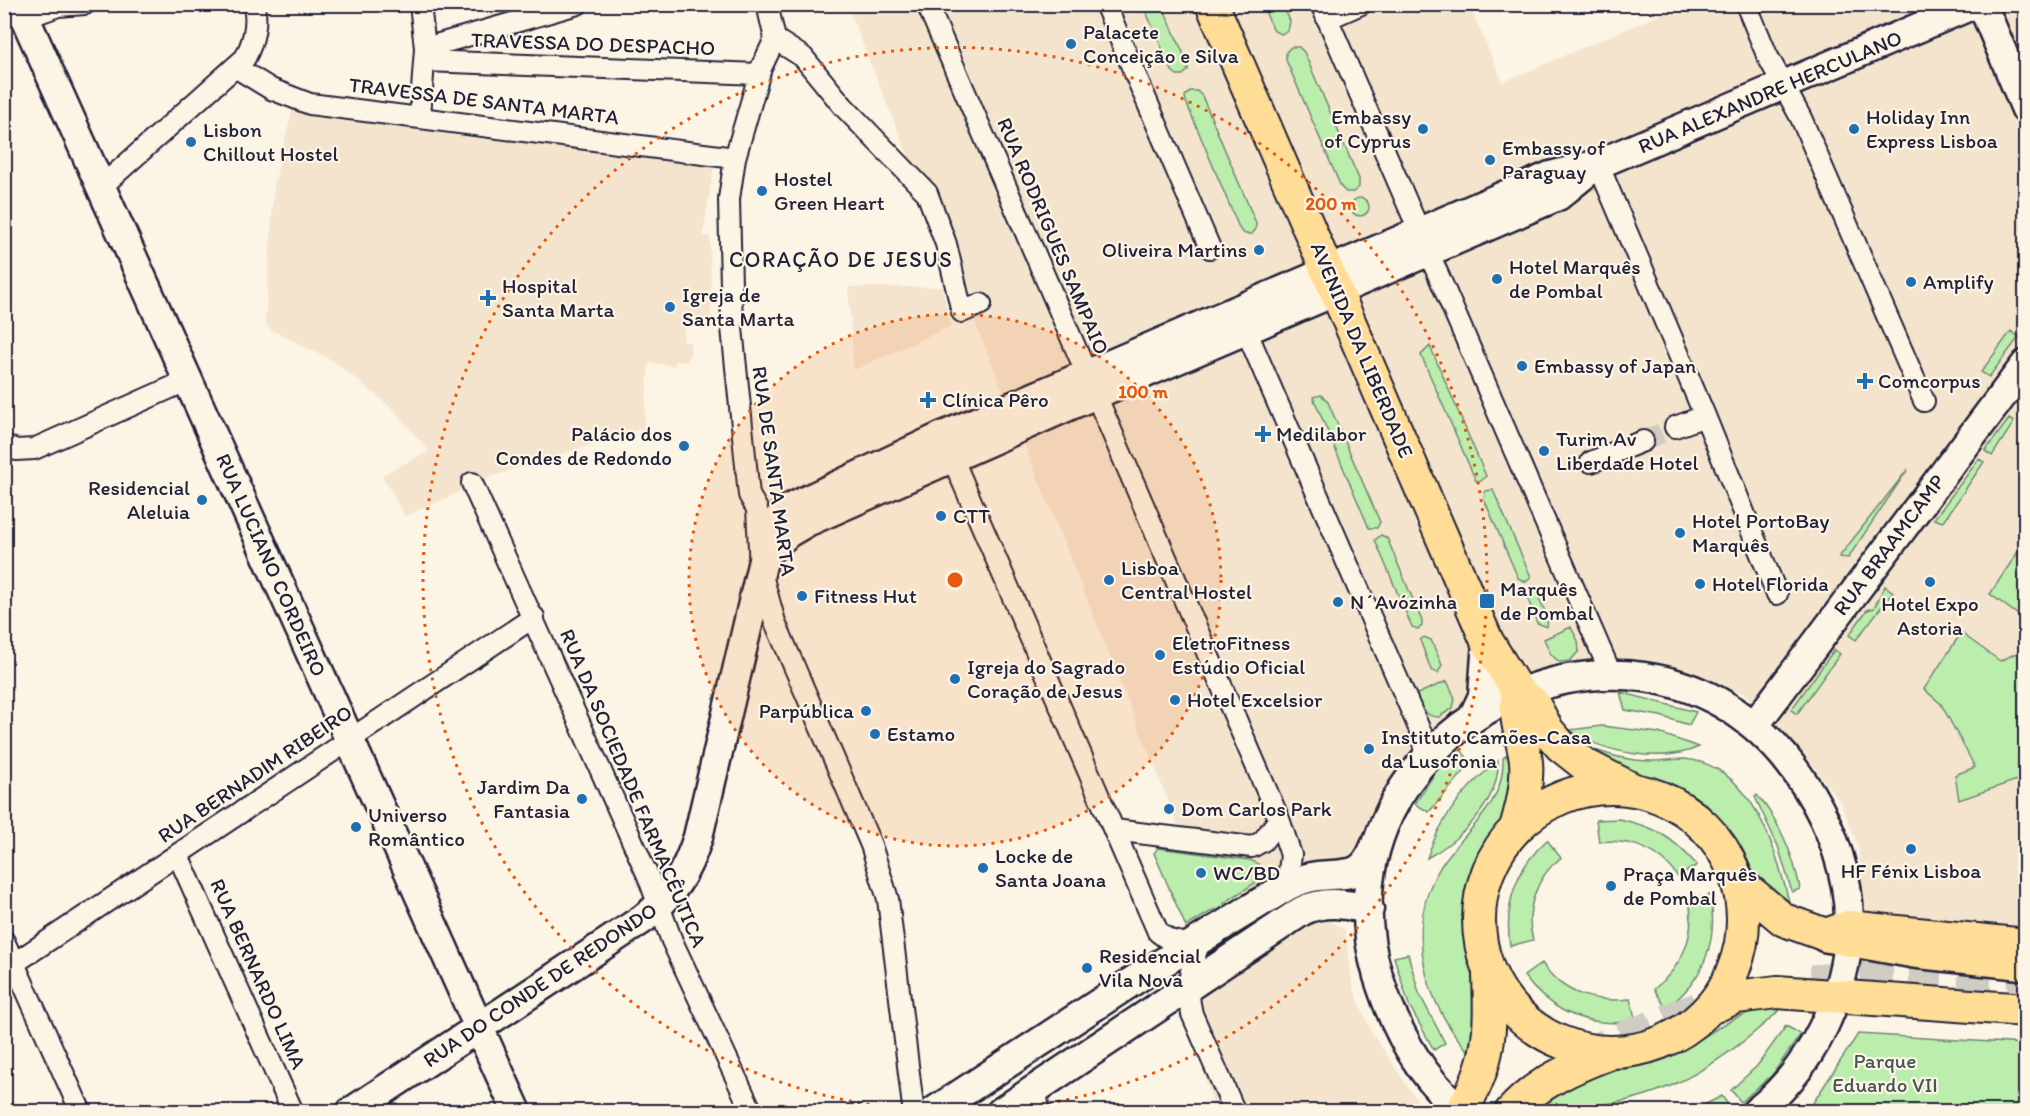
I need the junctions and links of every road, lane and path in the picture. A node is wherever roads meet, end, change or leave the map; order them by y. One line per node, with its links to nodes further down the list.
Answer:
1 (86, 4): 13 (street)
2 (253, 4): 17 (street)
3 (420, 4): 16 (street)
4 (578, 4): 16 (street)
5 (767, 4): 15 (street)
6 (927, 4): 32 (street, RUA RODRIGUES SAMPAIO)
7 (1106, 4): 26 (street)
8 (1212, 4): 27 (main road, AVENIDA DA LIBERDADE)
9 (1361, 4): 14 (street)
10 (1746, 4): 19 (street)
11 (1974, 4): 19 (street, RUA ALEXANDRE HERCULANO)
12 (1982, 4): 20 (street)
13 (20, 11): 24 (street, RUA LUCIANO CORDEIRO)
14 (1324, 12): 25 (street)
15 (775, 39): 18 (street, RUA DE SANTA MARTA); 28 (street)
16 (425, 55): 18 (street, TRAVESSA DO DESPACHO); 21 (street)
17 (235, 67): 21 (street, TRAVESSA DE SANTA MARTA); 24 (street)
18 (759, 74): 22 (street, RUA DE SANTA MARTA)
19 (1784, 87): 23 (street, RUA ALEXANDRE HERCULANO); 33 (street)
20 (2025, 109)
21 (420, 117): 22 (street, TRAVESSA DE SANTA MARTA)
22 (735, 158): 41 (street, RUA DE SANTA MARTA)
23 (1598, 164): 25 (street, RUA ALEXANDRE HERCULANO); 34 (street)
24 (101, 188): 31 (street, RUA LUCIANO CORDEIRO)
25 (1423, 242): 27 (street, RUA ALEXANDRE HERCULANO); 45 (street)
26 (1210, 248)
27 (1332, 281): 29 (street, RUA ALEXANDRE HERCULANO); 44 (main road, AVENIDA DA LIBERDADE)
28 (981, 304)
29 (1241, 320): 32 (street, RUA ALEXANDRE HERCULANO); 50 (street)
30 (2025, 364): 48 (street, RUA BRAAMCAMP)
31 (188, 380): 37 (street); 49 (street, RUA LUCIANO CORDEIRO)
32 (1091, 384): 38 (street, RUA ALEXANDRE HERCULANO); 52 (street, RUA RODRIGUES SAMPAIO)
33 (1924, 401)
34 (1705, 416): 35 (street); 42 (street)
35 (1675, 427)
36 (1643, 441): 39 (street)
37 (4, 445)
38 (948, 447): 41 (street, RUA ALEXANDRE HERCULANO); 54 (street)
39 (1591, 462)
40 (472, 483): 43 (street, RUA DA SOCIEDADE FARMACÊUTICA)
41 (763, 560): 59 (street, RUA DO CONDE DE REDONDO); 75 (street, RUA DE SANTA MARTA)
42 (1777, 594)
43 (534, 617): 49 (street, RUA BERNADIM RIBEIRO); 59 (street, RUA DA SOCIEDADE FARMACÊUTICA)
44 (1487, 641): 46 (main road, AVENIDA DA LIBERDADE); 47 (street)
45 (1611, 674): 46 (street); 48 (street)
46 (1518, 692): 47 (street); 51 (main road, AVENIDA DA LIBERDADE); 53 (main road)
47 (1474, 716): 50 (street)
48 (1754, 726): 61 (street)
49 (350, 740): 56 (street, RUA BERNADIM RIBEIRO); 72 (street, RUA LUCIANO CORDEIRO)
50 (1423, 760): 55 (street)
51 (1634, 790): 53 (main road); 57 (main road)
52 (1279, 819): 54 (street); 58 (street, RUA RODRIGUES SAMPAIO)
53 (1516, 828): 67 (main road)
54 (1114, 830): 63 (street)
55 (1378, 838): 58 (street); 60 (street)
56 (178, 855): 66 (street, RUA BERNADIM RIBEIRO); 78 (street, RUA BERNARDO LIMA)
57 (1737, 881): 61 (main road); 70 (main road)
58 (1287, 886): 63 (street)
59 (660, 906): 72 (street, RUA DO CONDE DE REDONDO); 81 (street, RUA DA SOCIEDADE FARMACÊUTICA)
60 (1368, 909): 68 (street); 76 (street)
61 (1840, 934): 64 (main road); 65 (highway); 69 (street)
62 (4, 941): 66 (street)
63 (1196, 942): 68 (street); 75 (street)
64 (2025, 945)
65 (2025, 963)
66 (10, 967): 77 (street)
67 (1488, 971): 73 (main road); 76 (main road)
68 (1188, 987): 74 (street); 83 (street)
69 (1835, 996): 70 (main road); 71 (main road); 85 (street)
70 (1710, 1008): 73 (main road)
71 (2025, 1010)
72 (479, 1027): 79 (street, RUA DO CONDE DE REDONDO); 80 (street, RUA LUCIANO CORDEIRO)
73 (1613, 1052): 84 (main road)
74 (1037, 1100): 82 (street)
75 (923, 1109)
76 (1462, 1111)
77 (81, 1112)
78 (293, 1112)
79 (351, 1112)
80 (517, 1112)
81 (752, 1112)
82 (1001, 1112)
83 (1235, 1112)
84 (1511, 1112)
85 (1756, 1112)

